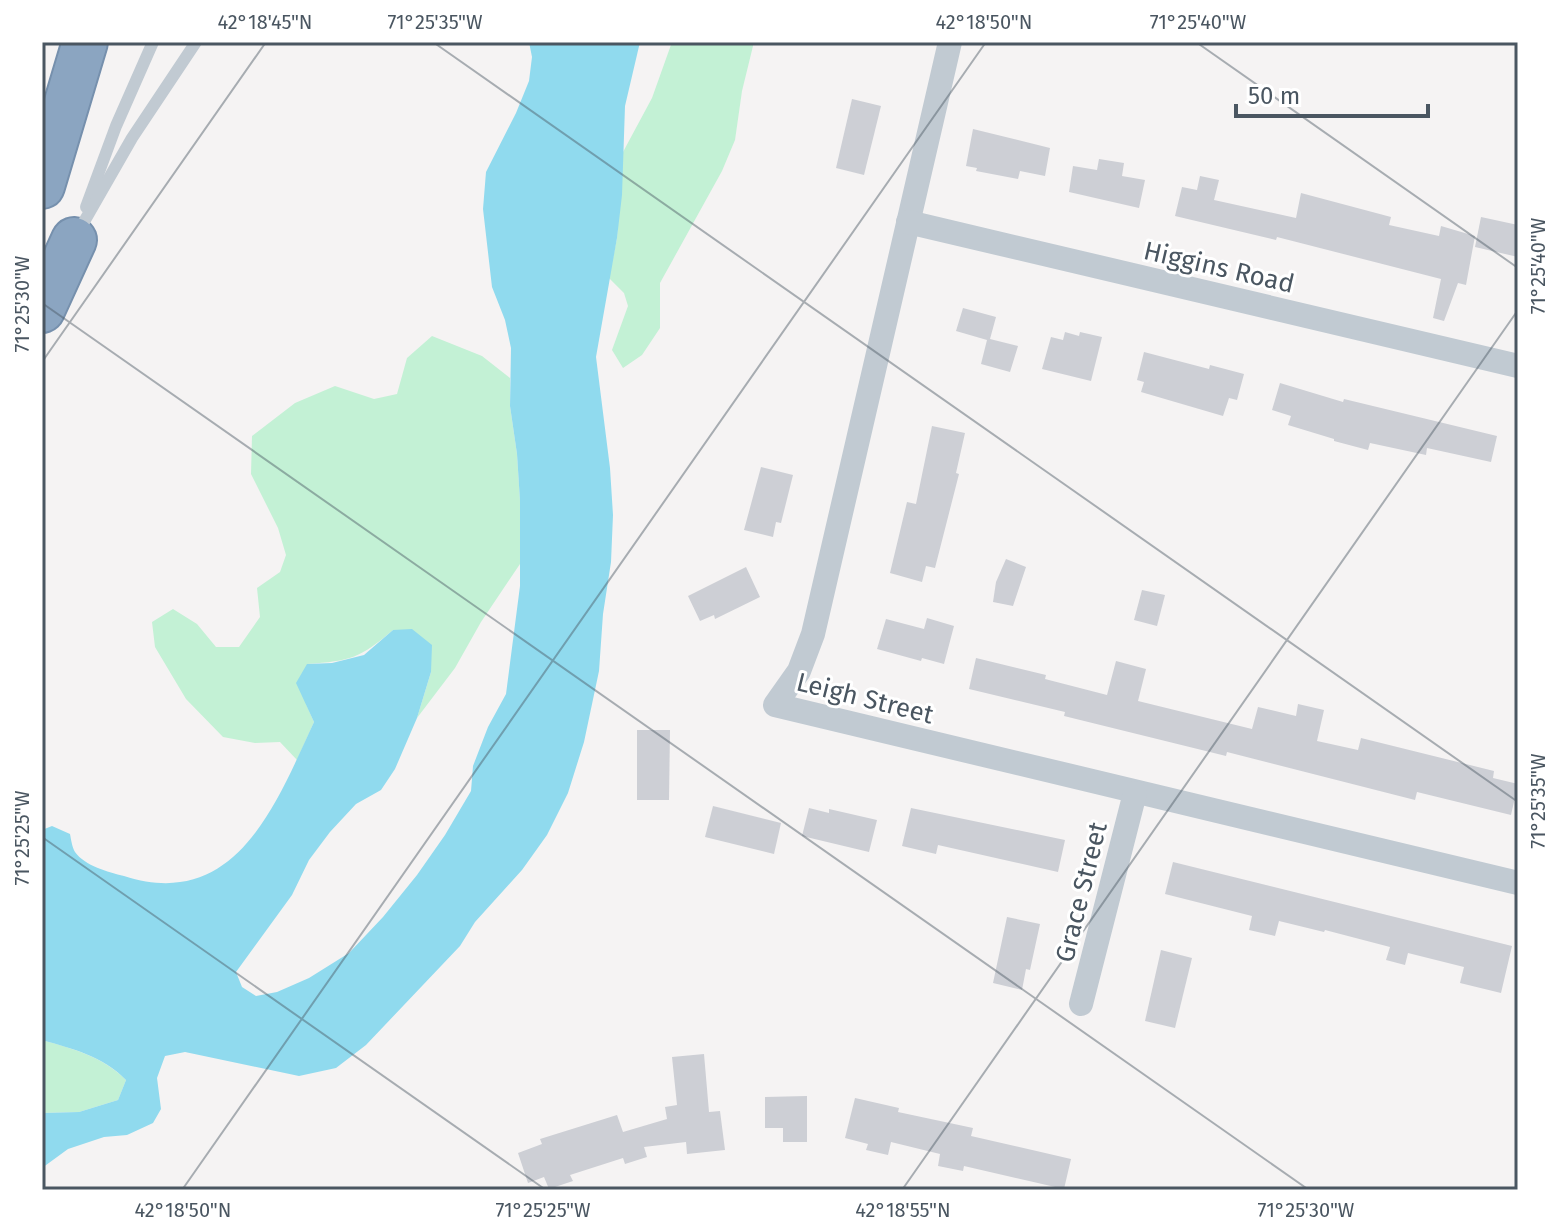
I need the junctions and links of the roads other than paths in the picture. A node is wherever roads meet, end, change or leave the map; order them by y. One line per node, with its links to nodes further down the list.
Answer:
1 (85, 42): 5 (highway)
2 (153, 42): 7 (lane)
3 (196, 42): 7 (lane)
4 (950, 42): 6 (street, Leigh Street)
5 (42, 186)
6 (908, 222): 9 (street, Higgins Road); 10 (street, Leigh Street)
7 (74, 240): 8 (highway)
8 (42, 310)
9 (1518, 366)
10 (1135, 793): 11 (street, Leigh Street); 12 (street, Grace Street)
11 (1518, 883)
12 (1081, 1004)

